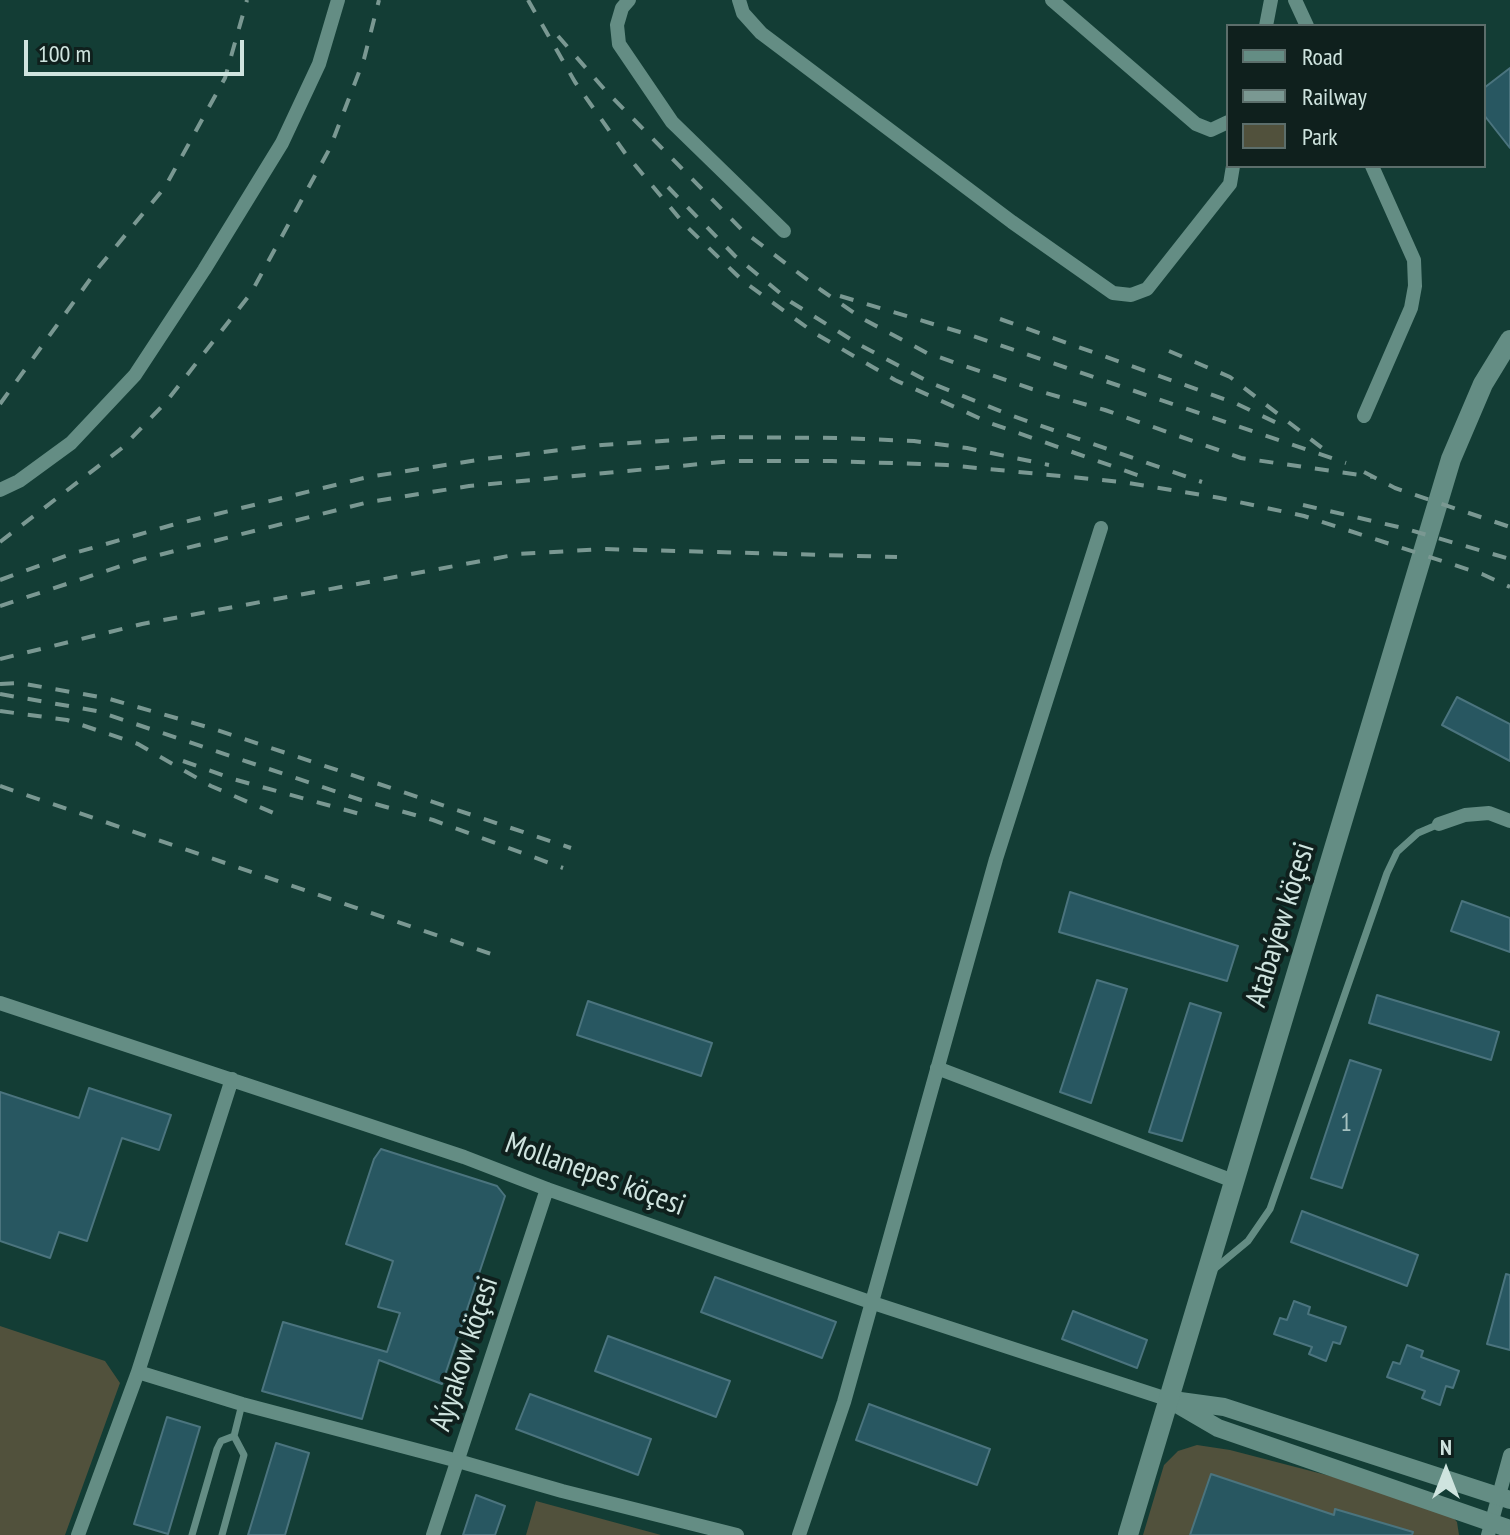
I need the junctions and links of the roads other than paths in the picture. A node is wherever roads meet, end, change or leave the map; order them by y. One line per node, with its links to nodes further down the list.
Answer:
1 (338, 0): 15 (street)
2 (629, 0): 12 (street)
3 (739, 0): 10 (street)
4 (1052, 0): 9 (street)
5 (1271, 0): 7 (street)
6 (1295, 0): 8 (street)
7 (1266, 24)
8 (1306, 24)
9 (1226, 123)
10 (1233, 168)
11 (1373, 168): 14 (street)
12 (784, 231)
13 (1510, 340): 22 (main road, Atabaýew köçesi)
14 (1364, 416)
15 (0, 490)
16 (1101, 528): 20 (street)
17 (1510, 821): 18 (street)
18 (1439, 824): 24 (lane)
19 (0, 1003): 21 (street, Mollanepes köçesi)
20 (937, 1068): 22 (street); 25 (street)
21 (232, 1079): 23 (street, Mollanepes köçesi); 26 (street)
22 (1236, 1182): 24 (main road, Atabaýew köçesi)
23 (547, 1189): 25 (street, Mollanepes köçesi); 31 (street, Aýyakow köçesi)
24 (1208, 1275): 27 (main road, Atabaýew köçesi)
25 (873, 1303): 27 (street, Mollanepes köçesi); 40 (street)
26 (138, 1372): 28 (street); 35 (street)
27 (1170, 1400): 32 (street, Mollanepes köçesi); 33 (street, Mollanepes köçesi); 41 (main road, Atabaýew köçesi)
28 (242, 1404): 29 (lane); 31 (street)
29 (234, 1436): 36 (lane); 37 (lane)
30 (1510, 1455): 32 (street)
31 (458, 1461): 38 (street, Aýyakow köçesi); 39 (street)
32 (1504, 1498): 33 (street)
33 (1490, 1529): 34 (street, Mollanepes köçesi)
34 (1510, 1529)
35 (78, 1535)
36 (192, 1535)
37 (222, 1535)
38 (433, 1535)
39 (737, 1535)
40 (799, 1535)
41 (1128, 1535)

